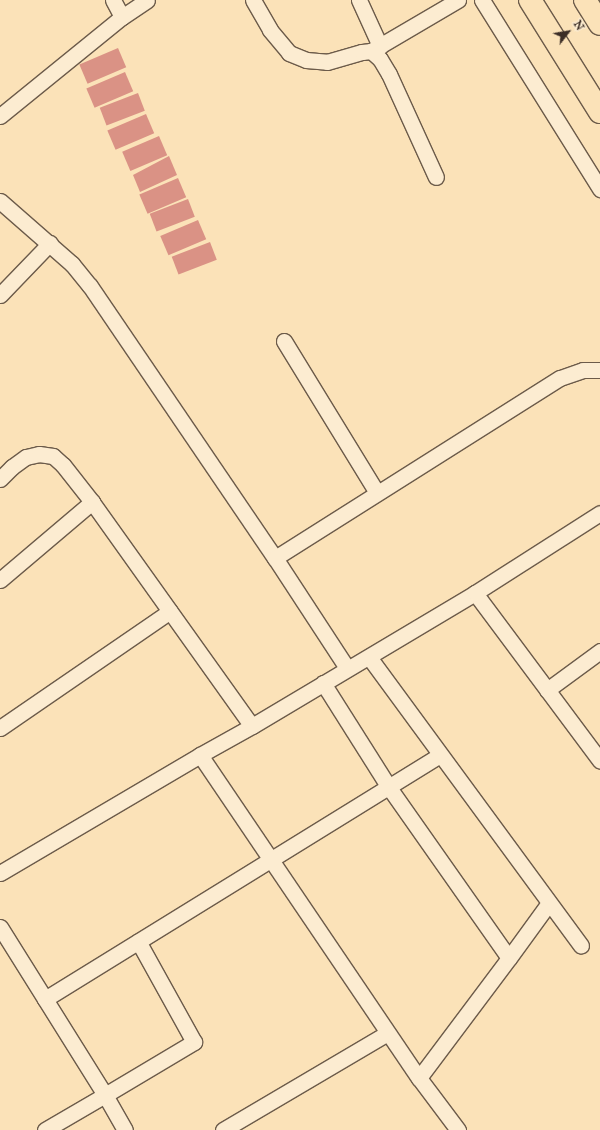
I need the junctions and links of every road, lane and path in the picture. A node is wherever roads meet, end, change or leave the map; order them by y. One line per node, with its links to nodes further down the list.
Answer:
1 (113, 0): 9 (street)
2 (147, 0): 9 (street)
3 (253, 0): 11 (street)
4 (359, 0): 11 (street)
5 (458, 0): 11 (street)
6 (482, 0): 15 (street)
7 (530, 0): 12 (highway)
8 (585, 0): 10 (highway)
9 (122, 17): 13 (street)
10 (600, 24)
11 (375, 48): 14 (street)
12 (600, 112)
13 (0, 116)
14 (436, 177)
15 (600, 189)
16 (0, 201): 17 (street)
17 (50, 243): 18 (street); 25 (street)
18 (0, 295)
19 (284, 340): 22 (street)
20 (600, 370): 22 (street)
21 (0, 479): 23 (street)
22 (377, 493): 25 (street)
23 (92, 502): 26 (street); 28 (street)
24 (600, 513): 27 (street)
25 (275, 558): 31 (street)
26 (0, 580)
27 (474, 593): 30 (street); 33 (street)
28 (170, 611): 34 (street); 35 (street)
29 (600, 652): 33 (street)
30 (369, 657): 31 (street); 36 (street)
31 (347, 668): 32 (street)
32 (323, 683): 34 (street); 39 (street)
33 (547, 690): 38 (street)
34 (252, 726): 37 (street)
35 (0, 728)
36 (440, 754): 39 (street); 42 (street)
37 (200, 755): 40 (street); 41 (street)
38 (600, 761)
39 (388, 786): 40 (street); 46 (street)
40 (270, 859): 44 (street); 48 (street)
41 (0, 873)
42 (549, 903): 45 (street); 46 (street)
43 (0, 927): 47 (street)
44 (138, 941): 47 (street); 50 (street)
45 (581, 946)
46 (509, 958): 49 (street)
47 (45, 999): 50 (street)
48 (388, 1033): 49 (street); 54 (street)
49 (419, 1078): 51 (street)
50 (105, 1095): 52 (street); 53 (street)
51 (454, 1129)
52 (45, 1130)
53 (125, 1130)
54 (223, 1130)

